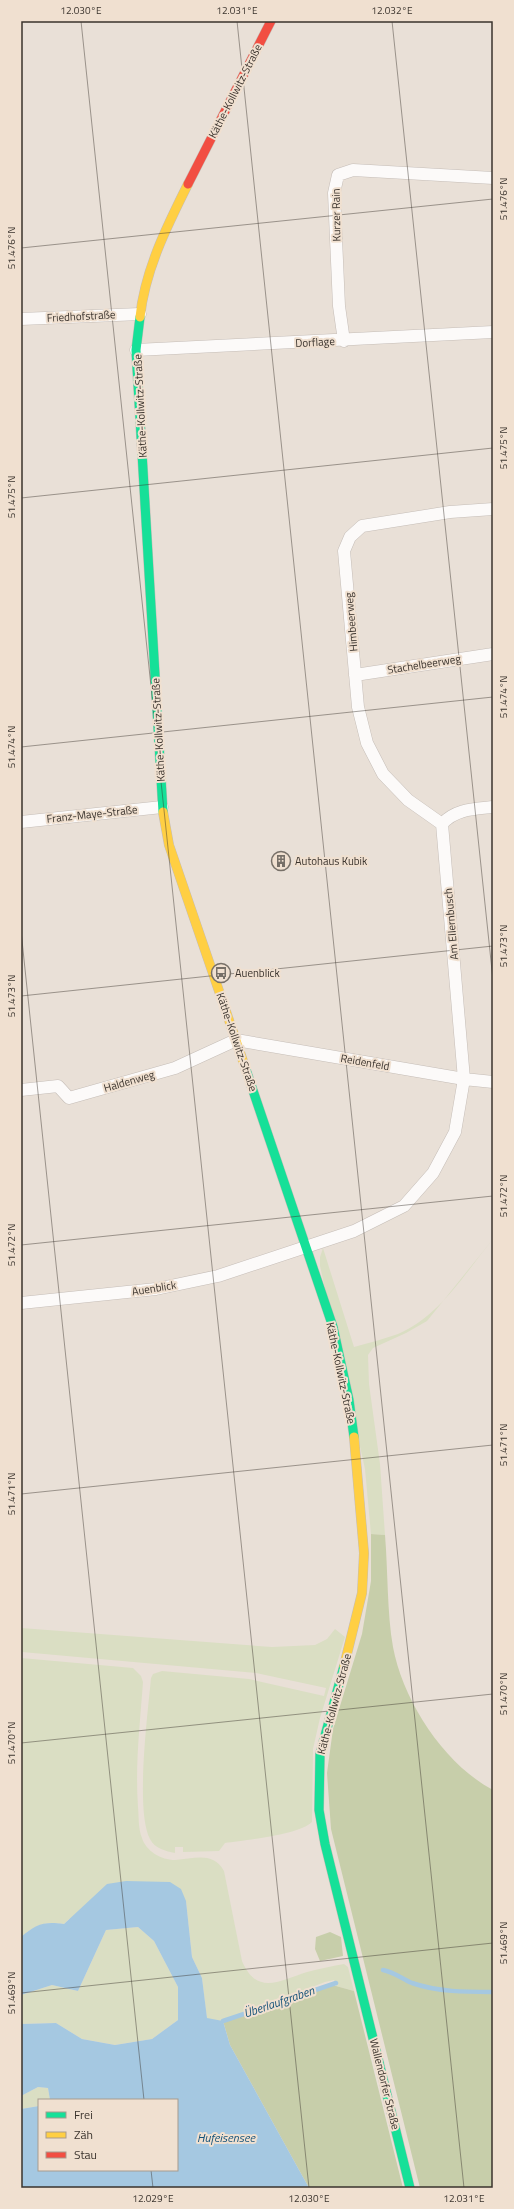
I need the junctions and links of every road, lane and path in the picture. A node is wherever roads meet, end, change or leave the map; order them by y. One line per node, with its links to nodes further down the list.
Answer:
1 (271, 21): 3 (street, Käthe-Kollwitz-Straße)
2 (493, 178): 6 (street, Kurzer Rain)
3 (140, 314): 4 (street, Friedhofstraße); 7 (street, Käthe-Kollwitz-Straße)
4 (21, 319)
5 (493, 332): 6 (street, Dorflage)
6 (344, 341): 7 (street, Dorflage)
7 (136, 350): 11 (street, Käthe-Kollwitz-Straße)
8 (493, 509): 10 (street, Himbeerweg)
9 (493, 654): 10 (street, Stachelbeerweg)
10 (355, 675): 14 (street, Himbeerweg)
11 (162, 807): 13 (street, Franz-Maye-Straße); 15 (street, Käthe-Kollwitz-Straße)
12 (493, 807): 14 (street)
13 (21, 822)
14 (442, 824): 16 (street, Am Ellernbusch)
15 (236, 1040): 16 (street, Reidenfeld); 18 (street, Haldenweg); 19 (street, Käthe-Kollwitz-Straße)
16 (464, 1079): 17 (street, Reidenfeld); 19 (street, Am Ellernbusch)
17 (493, 1082)
18 (21, 1090)
19 (305, 1247): 20 (street, Auenblick); 21 (street, Käthe-Kollwitz-Straße)
20 (21, 1303)
21 (359, 1980): 22 (street, Wallendorfer Straße)
22 (410, 2188)

